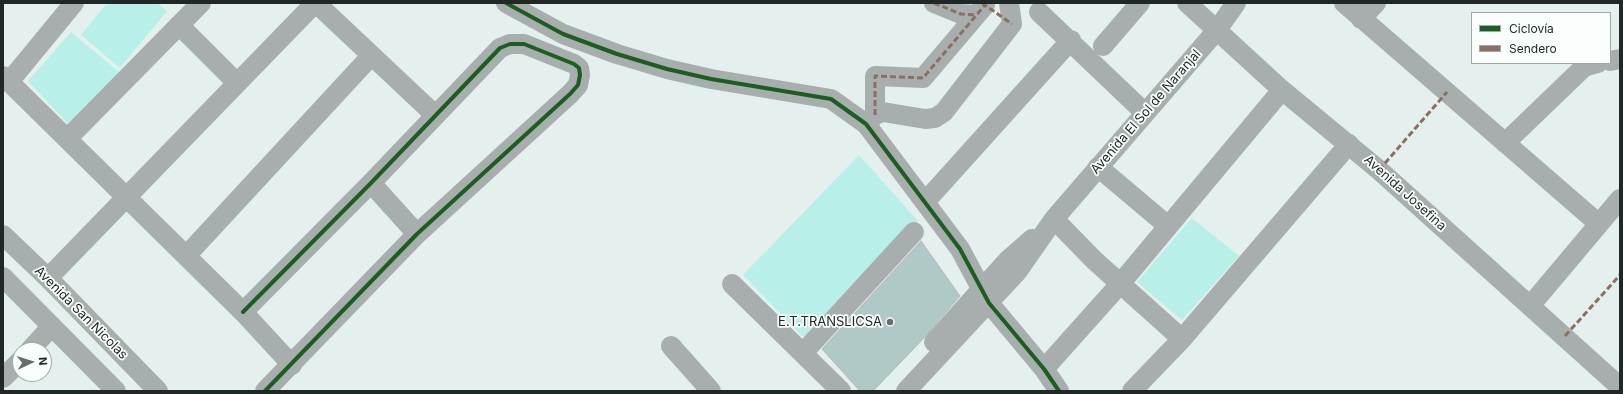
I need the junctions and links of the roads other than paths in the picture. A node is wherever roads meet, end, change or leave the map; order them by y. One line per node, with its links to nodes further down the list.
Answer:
1 (74, 3): 22 (street)
2 (200, 3): 16 (street)
3 (316, 3): 20 (street); 23 (street)
4 (506, 3): 27 (street)
5 (934, 3): 12 (street)
6 (1009, 3): 15 (street)
7 (1140, 3): 19 (street)
8 (1187, 3): 17 (street, Avenida Josefina)
9 (1236, 3): 17 (street, Avenida El Sol de Naranjal)
10 (1344, 3): 14 (street)
11 (1376, 3): 14 (street)
12 (981, 8): 15 (street); 27 (street)
13 (1039, 12): 18 (street)
14 (1362, 19): 29 (street)
15 (1012, 24): 27 (street)
16 (179, 25): 23 (street); 28 (street)
17 (1217, 30): 24 (street, Avenida Josefina); 25 (street, Avenida El Sol de Naranjal)
18 (1071, 40): 25 (street); 35 (street)
19 (1103, 46)
20 (372, 56): 26 (street); 42 (street)
21 (1595, 64): 29 (street)
22 (6, 79): 28 (street)
23 (237, 83): 33 (street)
24 (1282, 90): 30 (street, Avenida Josefina); 38 (street)
25 (1144, 112): 31 (street, Avenida El Sol de Naranjal)
26 (435, 115): 32 (street); 40 (street)
27 (870, 119): 35 (street)
28 (67, 139): 33 (street)
29 (1505, 143): 37 (street)
30 (1349, 144): 48 (street, Avenida Josefina); 51 (street)
31 (1098, 167): 36 (street, Avenida El Sol de Naranjal); 38 (street)
32 (371, 183): 40 (street); 49 (street)
33 (126, 198): 42 (street); 44 (street)
34 (1620, 199): 37 (street)
35 (925, 202): 47 (street)
36 (1054, 219): 46 (street); 47 (street, Avenida El Sol de Naranjal)
37 (1599, 224): 48 (street)
38 (1168, 226): 46 (street)
39 (914, 232): 54 (street)
40 (418, 234): 55 (street)
41 (3, 235): 44 (street, Avenida San Nicolas)
42 (186, 256): 49 (street)
43 (3, 276): 50 (street)
44 (48, 278): 61 (street, Avenida San Nicolas)
45 (732, 284): 54 (street)
46 (1120, 284): 51 (street); 57 (street)
47 (985, 297): 57 (street); 65 (street, Avenida El Sol de Naranjal); 66 (street, Avenida El Sol de Naranjal)
48 (1530, 306): 59 (street, Avenida Josefina)
49 (243, 312): 55 (street)
50 (52, 326): 52 (street); 60 (street)
51 (1182, 339): 68 (street)
52 (37, 342)
53 (671, 346): 63 (street)
54 (803, 353): 64 (street)
55 (292, 365): 62 (street)
56 (12, 368): 58 (street)
57 (1044, 369): 67 (street)
58 (3, 378)
59 (1620, 387)
60 (116, 391)
61 (158, 391)
62 (265, 391)
63 (711, 391)
64 (841, 391)
65 (890, 391)
66 (906, 391)
67 (1060, 391)
68 (1132, 391)

